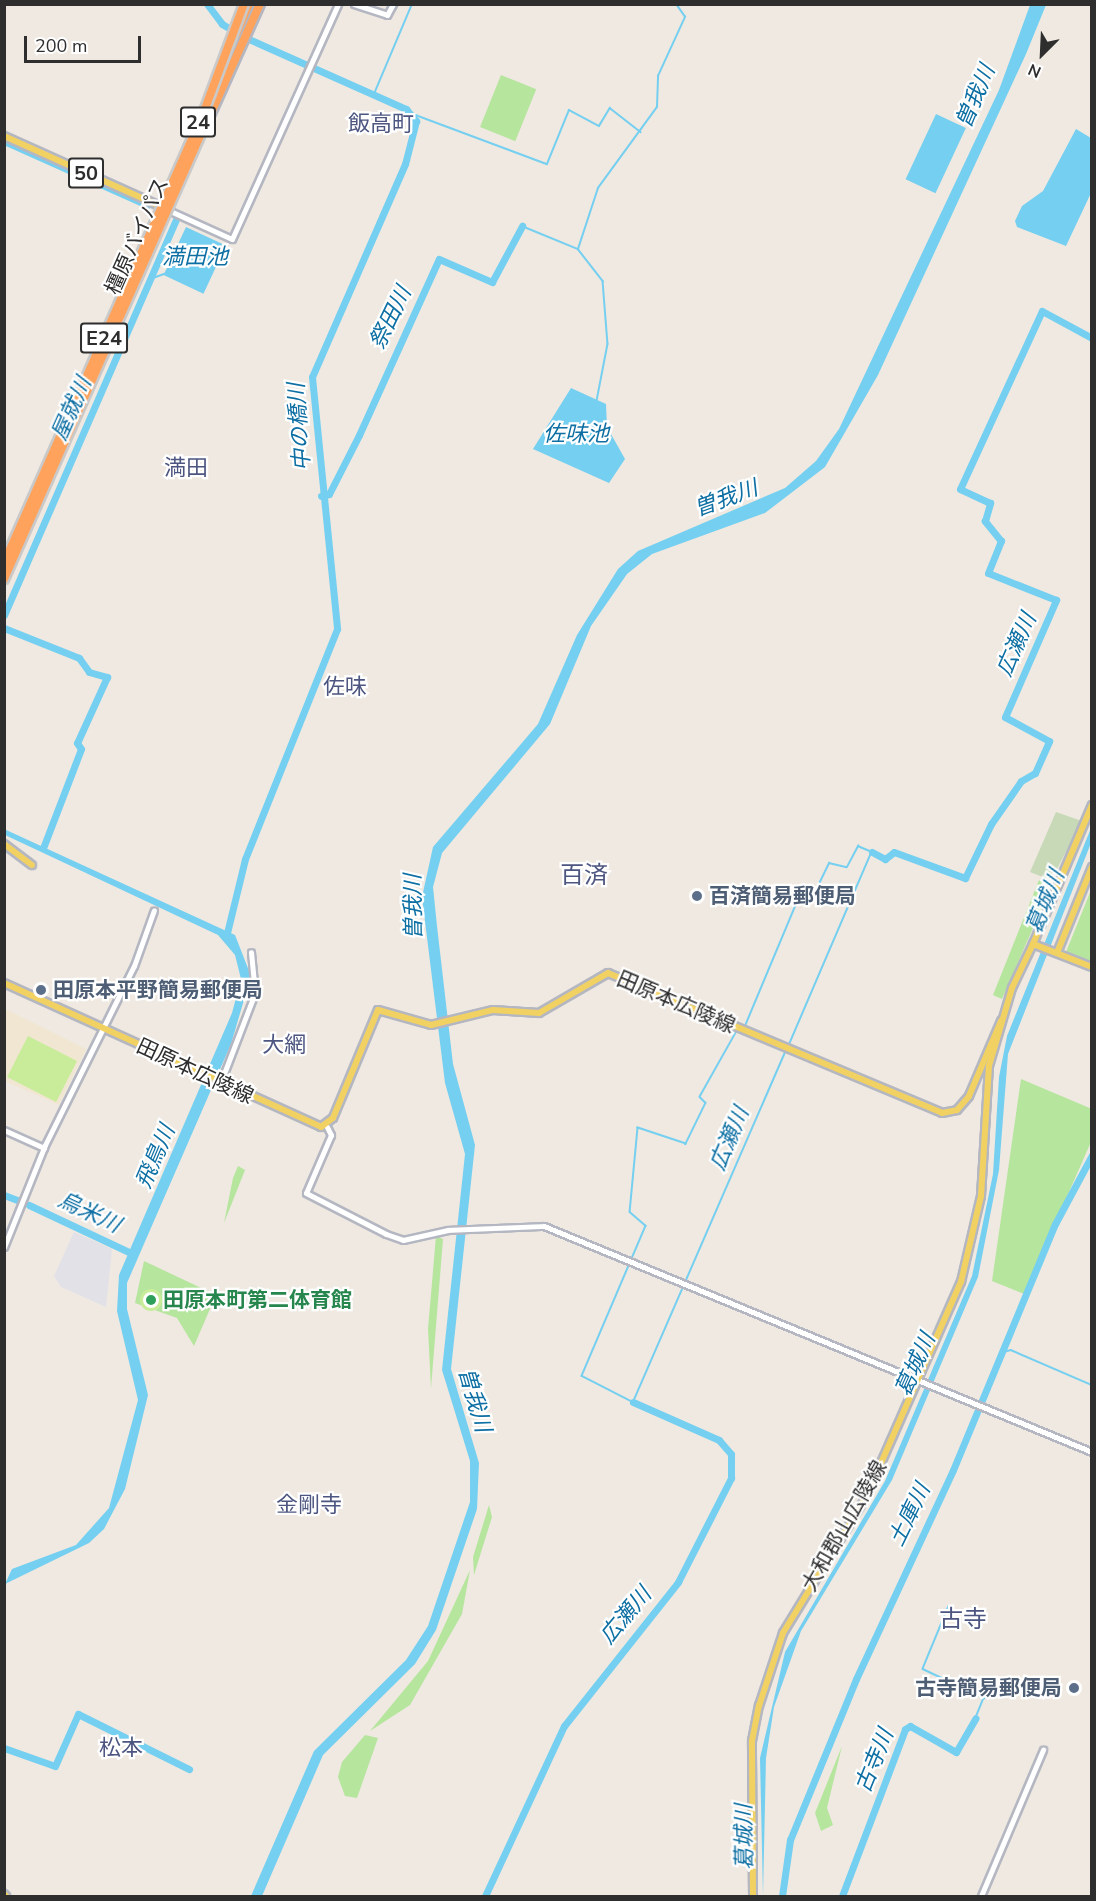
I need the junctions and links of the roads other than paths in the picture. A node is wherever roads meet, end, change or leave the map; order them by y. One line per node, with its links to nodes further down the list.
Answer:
1 (244, 4): 8 (highway, E24, bridge)
2 (249, 4): 7 (highway, 橿原バイパス / 24)
3 (262, 4): 7 (highway, 橿原バイパス / 24); 8 (highway, E24)
4 (338, 4): 10 (street)
5 (354, 4): 6 (street)
6 (393, 4)
7 (240, 36): 10 (highway, 橿原バイパス / 24); 10 (highway, 橿原バイパス / 24)
8 (206, 116): 11 (highway, E24, bridge); 12 (highway, E24, bridge)
9 (4, 136): 10 (main road, 50)
10 (164, 208): 11 (highway, 橿原バイパス / 24); 12 (highway, 橿原バイパス / 24)
11 (4, 561)
12 (4, 580)
13 (1092, 805): 18 (main road, 田原本広陵線)
14 (4, 844): 15 (main road)
15 (32, 866)
16 (1092, 867): 20 (main road)
17 (153, 910): 24 (street)
18 (1035, 944): 20 (main road); 23 (main road, 田原本広陵線)
19 (251, 952): 25 (street)
20 (1055, 952): 21 (main road)
21 (1092, 967)
22 (4, 983): 24 (main road, 田原本広陵線)
23 (1001, 1021): 26 (main road, 田原本広陵線); 30 (main road, 大和郡山広陵線)
24 (99, 1028): 25 (main road, 田原本広陵線); 28 (street)
25 (219, 1084): 26 (main road, 田原本広陵線)
26 (327, 1127): 30 (street)
27 (4, 1130): 28 (street)
28 (44, 1148): 29 (street)
29 (4, 1247)
30 (918, 1378): 31 (street); 33 (main road, 大和郡山広陵線)
31 (1092, 1452)
32 (1043, 1750): 34 (street)
33 (753, 1896)
34 (981, 1896)

